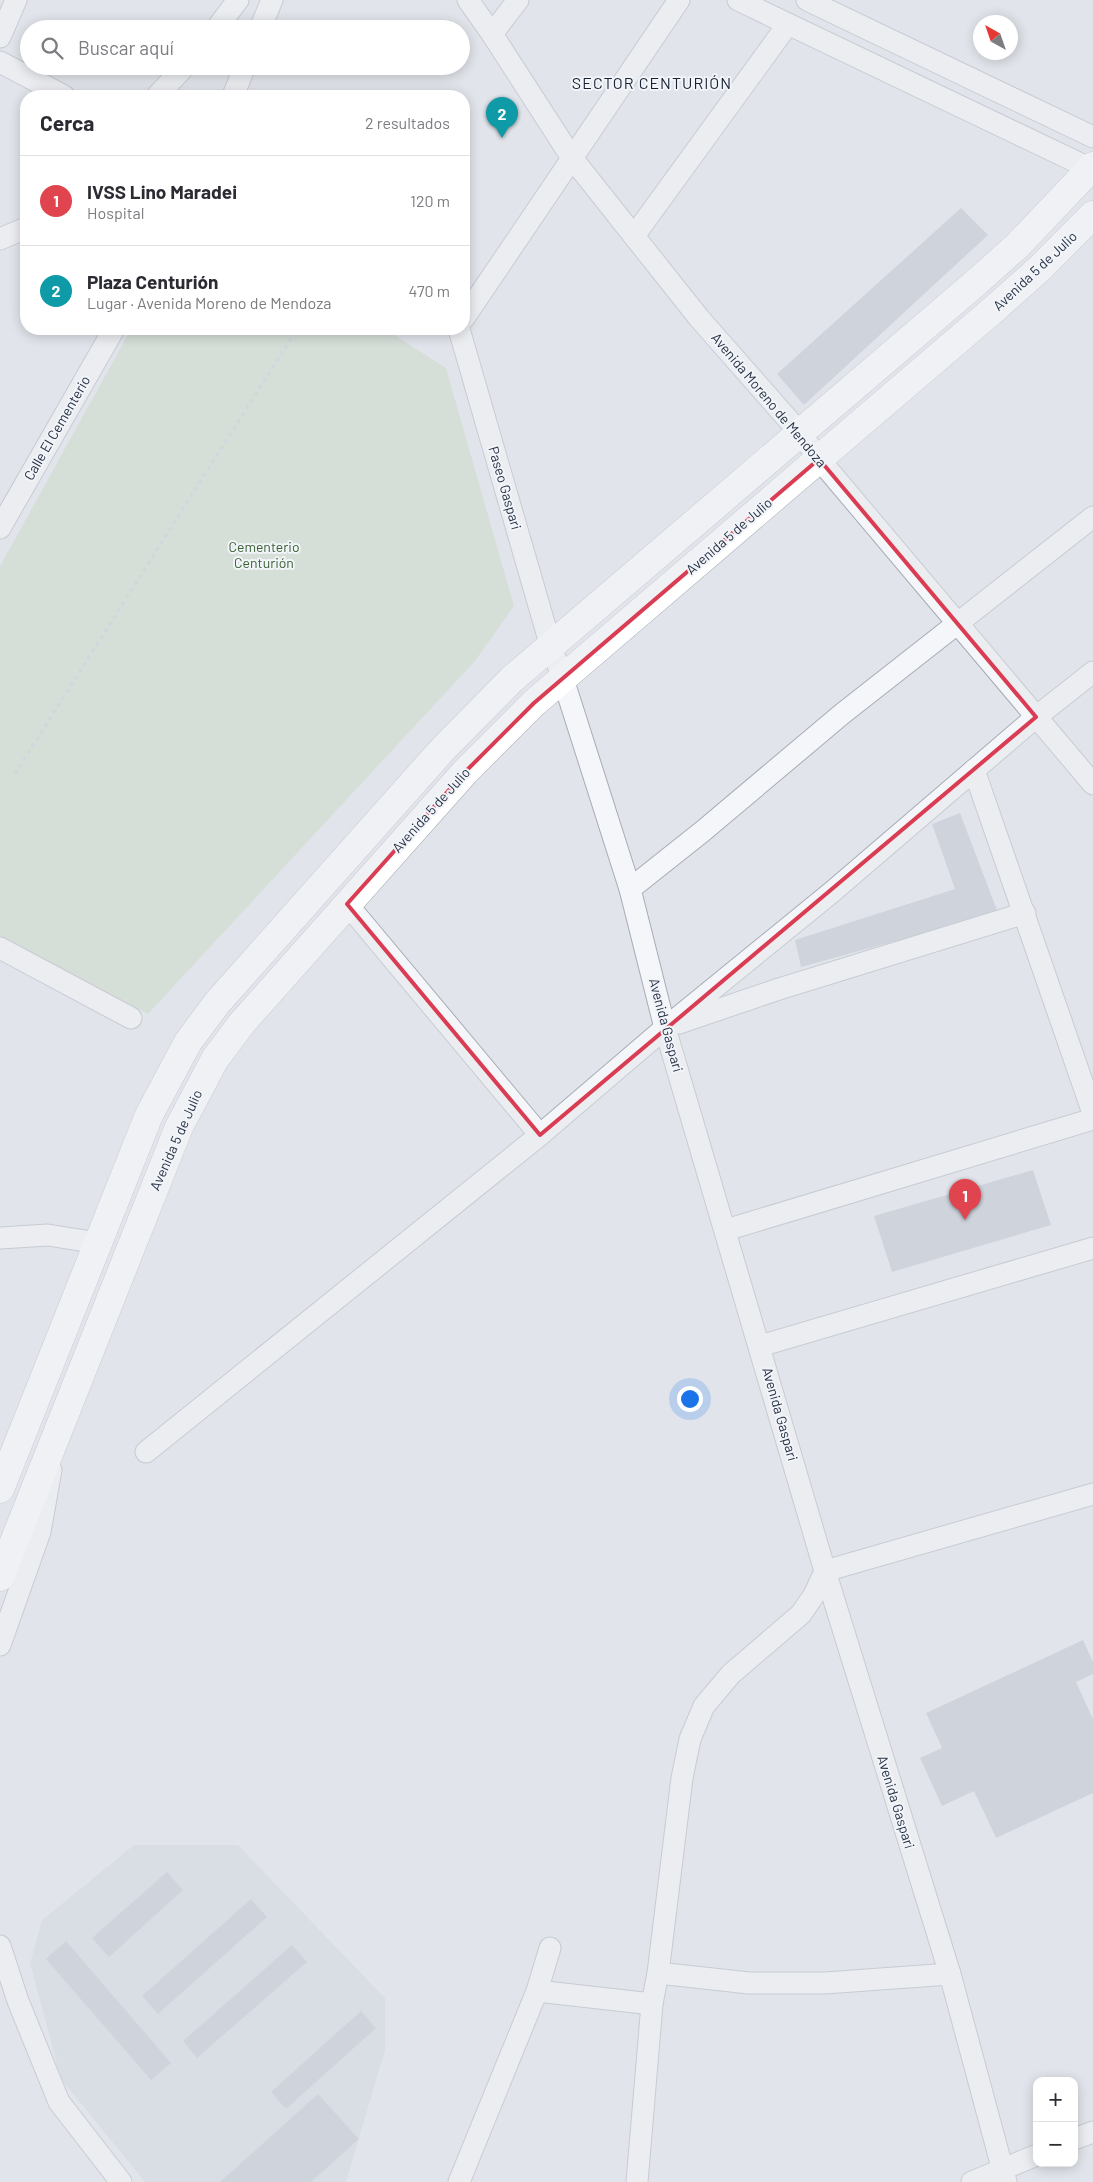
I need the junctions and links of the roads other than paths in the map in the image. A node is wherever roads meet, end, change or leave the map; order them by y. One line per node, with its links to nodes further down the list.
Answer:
1 (16, 0): 13 (street)
2 (238, 0): 9 (street)
3 (272, 0): 10 (street)
4 (468, 0): 12 (street, Avenida Moreno de Mendoza)
5 (518, 0): 12 (street)
6 (679, 0): 23 (street)
7 (738, 0): 11 (street)
8 (807, 0): 22 (street)
9 (223, 20)
10 (264, 20)
11 (788, 24): 24 (street); 27 (street)
12 (492, 34): 23 (street, Avenida Moreno de Mendoza)
13 (0, 37)
14 (0, 62): 15 (street)
15 (20, 73)
16 (24, 75): 19 (street)
17 (177, 75): 20 (street)
18 (241, 75): 21 (street)
19 (53, 90)
20 (163, 90)
21 (235, 90)
22 (1093, 137)
23 (572, 158): 27 (street, Avenida Moreno de Mendoza); 29 (street)
24 (1092, 168): 32 (street)
25 (1093, 215): 33 (street, Avenida 5 de Julio)
26 (20, 231): 28 (street)
27 (634, 236): 32 (street, Avenida Moreno de Mendoza)
28 (0, 239)
29 (470, 309)
30 (111, 335): 35 (street, Calle El Cementerio)
31 (460, 335): 37 (street, Paseo Gaspari)
32 (800, 433): 33 (street, Avenida Moreno de Mendoza); 37 (street)
33 (819, 459): 36 (street, Avenida Moreno de Mendoza); 39 (street, Avenida 5 de Julio)
34 (1093, 517): 36 (street)
35 (0, 528)
36 (957, 623): 40 (street, Avenida Moreno de Mendoza); 43 (street)
37 (550, 647): 39 (street, Avenida Gaspari); 54 (street)
38 (1093, 672): 40 (street)
39 (563, 679): 43 (street, Avenida Gaspari); 44 (street, Avenida 5 de Julio)
40 (1036, 717): 41 (street); 42 (street, Avenida Moreno de Mendoza)
41 (974, 770): 45 (street); 48 (street)
42 (1093, 784)
43 (630, 889): 48 (street, Avenida Gaspari)
44 (347, 904): 51 (street); 57 (street, Avenida 5 de Julio)
45 (1025, 913): 48 (street); 49 (street)
46 (0, 948): 47 (street)
47 (131, 1018)
48 (665, 1028): 51 (street); 52 (street, Avenida Gaspari)
49 (1093, 1113)
50 (1093, 1119): 52 (street)
51 (540, 1135): 58 (street)
52 (726, 1230): 56 (street, Avenida Gaspari)
53 (0, 1238): 54 (street)
54 (98, 1243): 59 (street)
55 (1093, 1248): 56 (street)
56 (760, 1346): 61 (street, Avenida Gaspari)
57 (58, 1430): 62 (street, Avenida 5 de Julio); 63 (street)
58 (146, 1452)
59 (1, 1483)
60 (1093, 1494): 61 (street)
61 (825, 1571): 66 (street); 67 (street, Avenida Gaspari)
62 (0, 1577)
63 (0, 1645)
64 (0, 1946): 74 (street)
65 (550, 1948): 68 (street)
66 (658, 1973): 67 (street); 69 (street)
67 (950, 1974): 73 (street, Avenida Gaspari)
68 (538, 1991): 69 (street); 75 (street)
69 (652, 2004): 76 (street)
70 (1093, 2132): 71 (street)
71 (1078, 2138)
72 (1033, 2157): 73 (street)
73 (1004, 2175): 77 (street)
74 (121, 2182)
75 (458, 2182)
76 (637, 2182)
77 (972, 2182)

